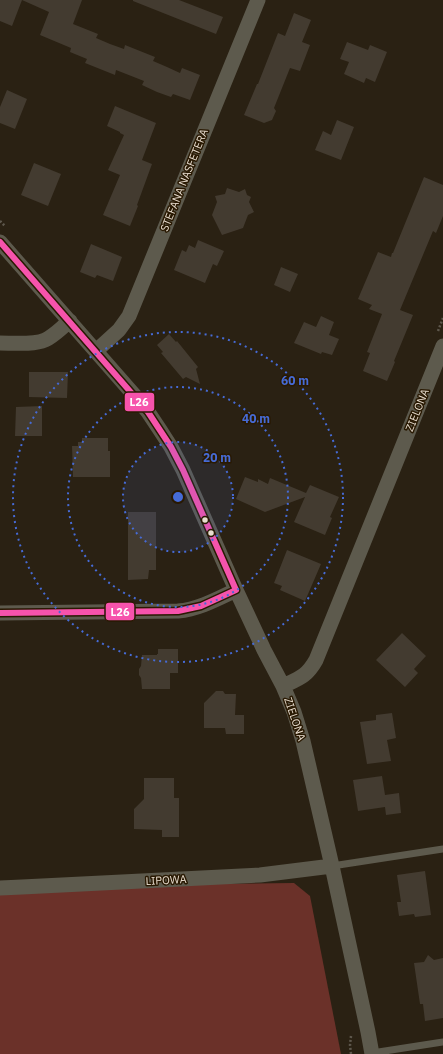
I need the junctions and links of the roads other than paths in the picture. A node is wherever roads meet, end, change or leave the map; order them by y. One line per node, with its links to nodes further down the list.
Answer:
1 (258, 0): 6 (street, STEFANA NASFETERA)
2 (0, 242): 3 (street)
3 (70, 321): 4 (street); 6 (street)
4 (0, 343)
5 (443, 346): 9 (street, ZIELONA)
6 (96, 351): 7 (street)
7 (236, 590): 8 (street); 9 (street)
8 (0, 613)
9 (283, 686): 11 (street, ZIELONA)
10 (443, 849): 11 (lane)
11 (332, 866): 12 (street, LIPOWA); 14 (street, ZIELONA)
12 (0, 888)
13 (443, 1042): 14 (lane)
14 (372, 1053)

